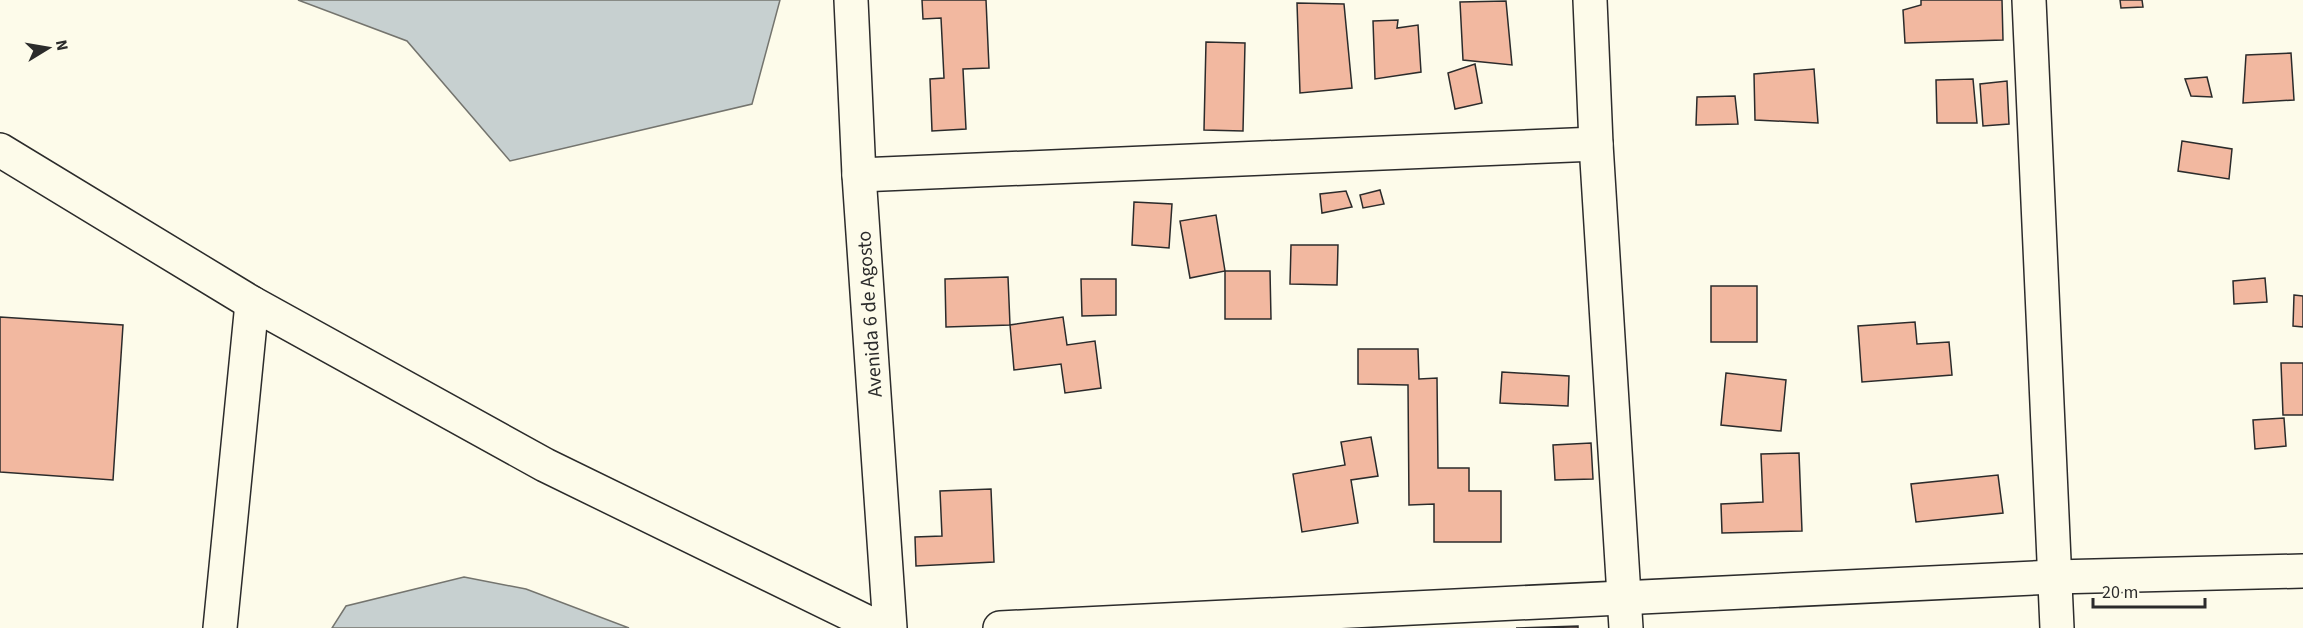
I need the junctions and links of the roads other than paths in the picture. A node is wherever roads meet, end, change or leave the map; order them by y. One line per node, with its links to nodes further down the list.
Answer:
1 (851, 0): 6 (street, Avenida 6 de Agosto)
2 (1590, 0): 4 (street)
3 (2029, 0): 9 (street)
4 (1596, 144): 6 (street); 10 (street)
5 (0, 150): 7 (street)
6 (859, 175): 13 (street, Avenida 6 de Agosto)
7 (252, 303): 11 (street); 12 (street)
8 (2303, 571): 9 (street)
9 (2054, 577): 10 (street); 16 (street)
10 (1624, 596): 14 (street); 15 (street)
11 (220, 628)
12 (879, 628)
13 (890, 628)
14 (1000, 628)
15 (1626, 628)
16 (2057, 628)

